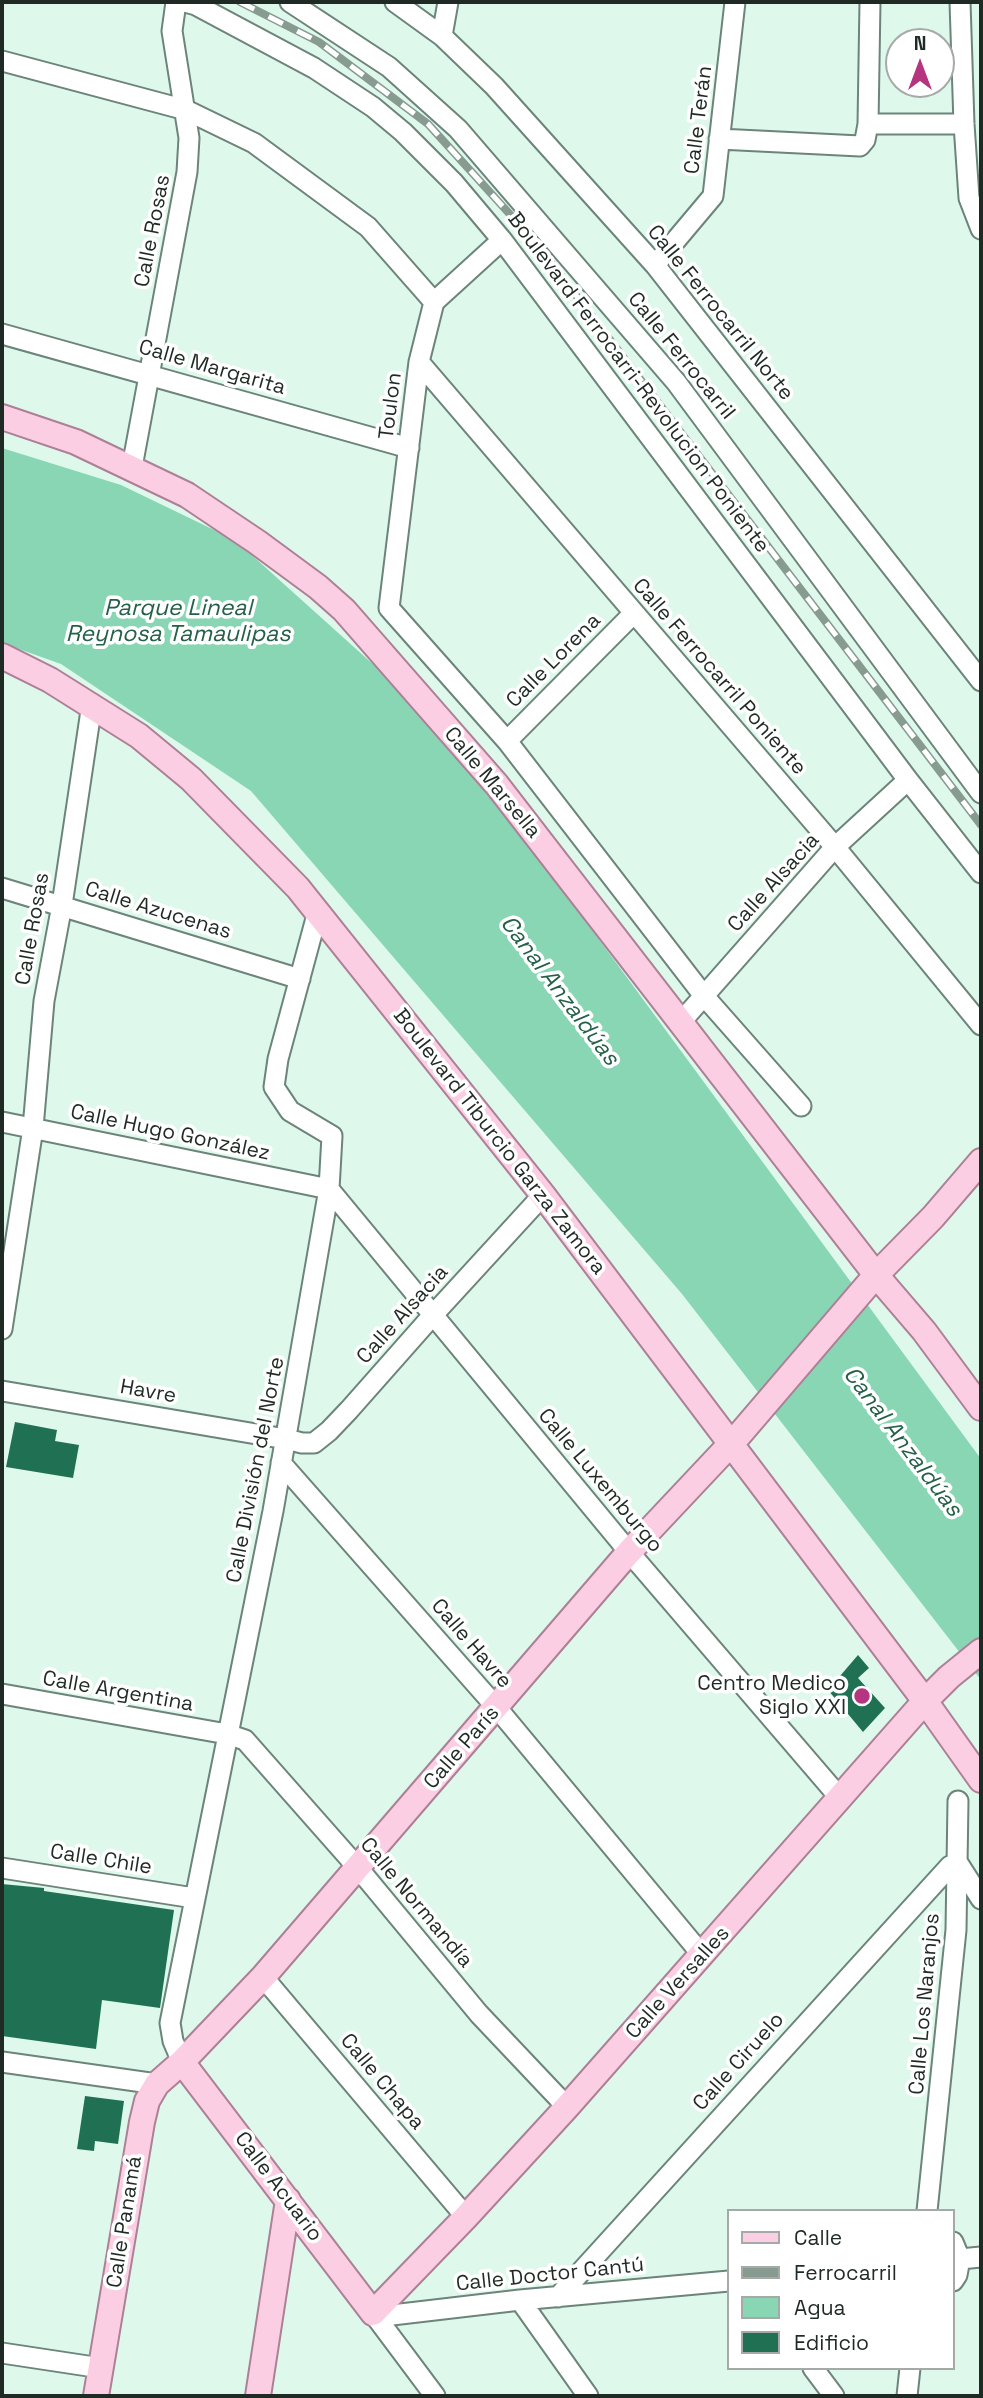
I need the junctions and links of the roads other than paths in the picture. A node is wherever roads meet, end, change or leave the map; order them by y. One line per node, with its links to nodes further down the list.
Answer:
1 (176, 2): 11 (street, Calle Rosas)
2 (185, 2): 17 (street, Boulevard Ferrocarri-Revolucion Poniente)
3 (289, 2): 32 (street, Calle Ferrocarril)
4 (394, 2): 9 (street, Calle Ferrocarril Norte)
5 (447, 2): 9 (street)
6 (735, 2): 14 (street, Calle Terán)
7 (870, 2): 12 (street)
8 (960, 2): 13 (street)
9 (442, 36): 18 (street, Calle Ferrocarril Norte)
10 (2, 61): 11 (street)
11 (187, 110): 19 (street); 22 (street, Calle Rosas)
12 (869, 124): 13 (street); 14 (street)
13 (964, 124): 15 (street)
14 (719, 139): 18 (street, Calle Terán)
15 (975, 201): 16 (street)
16 (981, 229)
17 (502, 240): 19 (street); 31 (street, Boulevard Ferrocarri-Revolucion Poniente)
18 (655, 265): 28 (street, Calle Ferrocarril Norte)
19 (434, 302): 21 (street, Toulon)
20 (2, 334): 22 (street, Calle Margarita)
21 (419, 362): 24 (street, Toulon); 26 (street, Calle Ferrocarril Poniente)
22 (149, 373): 24 (street, Calle Margarita); 25 (street, Calle Rosas)
23 (2, 417): 25 (main road, Calle Marsella)
24 (409, 448): 30 (street, Toulon)
25 (132, 467): 40 (main road, Calle Marsella)
26 (634, 613): 30 (street, Calle Lorena); 33 (street, Calle Ferrocarril Poniente)
27 (2, 656): 29 (main road, Boulevard Tiburcio Garza Zamora)
28 (981, 681)
29 (92, 704): 36 (street, Calle Rosas); 37 (main road, Boulevard Tiburcio Garza Zamora)
30 (507, 741): 39 (street)
31 (908, 780): 33 (street, Calle Alsacia); 34 (street, Boulevard Ferrocarri-Revolucion Poniente)
32 (981, 793)
33 (835, 847): 39 (street, Calle Alsacia); 41 (street, Calle Ferrocarril Poniente)
34 (981, 873)
35 (2, 888): 36 (street, Calle Azucenas)
36 (62, 905): 38 (street, Calle Azucenas); 44 (street, Calle Rosas)
37 (318, 911): 38 (street, Calle División del Norte); 47 (main road, Boulevard Tiburcio Garza Zamora)
38 (300, 979): 46 (street, Calle División del Norte)
39 (704, 996): 40 (street, Calle Alsacia); 42 (street)
40 (680, 1023): 48 (main road, Calle Marsella)
41 (981, 1025)
42 (801, 1106)
43 (2, 1122): 44 (street, Calle Hugo González)
44 (33, 1128): 46 (street, Calle Hugo González); 50 (street, Calle Rosas)
45 (981, 1161): 48 (main road, Calle París)
46 (329, 1189): 49 (street, Calle Luxemburgo); 53 (street, Calle División del Norte)
47 (543, 1195): 49 (street, Calle Alsacia); 54 (main road, Boulevard Tiburcio Garza Zamora)
48 (869, 1284): 52 (main road, Calle Marsella); 54 (main road, Calle París)
49 (432, 1315): 53 (street, Calle Alsacia); 56 (street, Calle Luxemburgo)
50 (2, 1329)
51 (2, 1391): 53 (street, Havre)
52 (981, 1408)
53 (286, 1439): 55 (street, Calle División del Norte)
54 (735, 1440): 56 (main road, Calle París); 58 (main road, Boulevard Tiburcio Garza Zamora)
55 (281, 1463): 60 (street, Calle Havre); 61 (street, Calle División del Norte)
56 (629, 1552): 60 (main road, Calle París); 64 (street, Calle Luxemburgo)
57 (981, 1651): 58 (main road, Calle Versalles)
58 (937, 1690): 62 (main road, Boulevard Tiburcio Garza Zamora); 63 (main road); 64 (main road, Calle Versalles)
59 (2, 1694): 61 (street, Calle Argentina)
60 (497, 1708): 68 (main road, Calle París); 71 (street, Calle Havre)
61 (227, 1734): 68 (street, Calle Normandía); 69 (street, Calle División del Norte)
62 (981, 1753)
63 (981, 1780)
64 (840, 1798): 71 (main road, Calle Versalles)
65 (958, 1801): 66 (street, Calle Los Naranjos)
66 (958, 1863): 70 (street); 78 (street, Calle Los Naranjos); 84 (street, Calle Ciruelo)
67 (2, 1868): 69 (street, Calle Chile)
68 (358, 1868): 72 (main road, Calle París); 76 (street, Calle Normandía)
69 (194, 1898): 74 (street, Calle División del Norte)
70 (981, 1899)
71 (703, 1956): 76 (main road, Calle Versalles)
72 (263, 1977): 74 (main road, Calle París); 79 (street, Calle Chapa)
73 (2, 2062): 75 (street)
74 (182, 2062): 75 (main road, Calle Panamá); 77 (main road, Calle Acuario)
75 (158, 2084): 88 (main road, Calle Panamá)
76 (567, 2107): 79 (main road, Calle Versalles)
77 (288, 2200): 86 (main road, Calle Acuario); 92 (main road)
78 (927, 2209)
79 (466, 2217): 86 (main road, Calle Versalles)
80 (956, 2250): 81 (street); 82 (street)
81 (981, 2257)
82 (955, 2278)
83 (727, 2281): 84 (street, Calle Doctor Cantú)
84 (558, 2297): 85 (street, Calle Doctor Cantú)
85 (520, 2300): 86 (street, Calle Doctor Cantú); 94 (street)
86 (374, 2315): 93 (street, Calle Acuario)
87 (2, 2353): 88 (street)
88 (101, 2368): 91 (main road, Calle Panamá)
89 (814, 2370): 95 (street)
90 (910, 2370): 96 (street)
91 (96, 2396)
92 (258, 2396)
93 (435, 2396)
94 (588, 2396)
95 (834, 2396)
96 (907, 2396)

